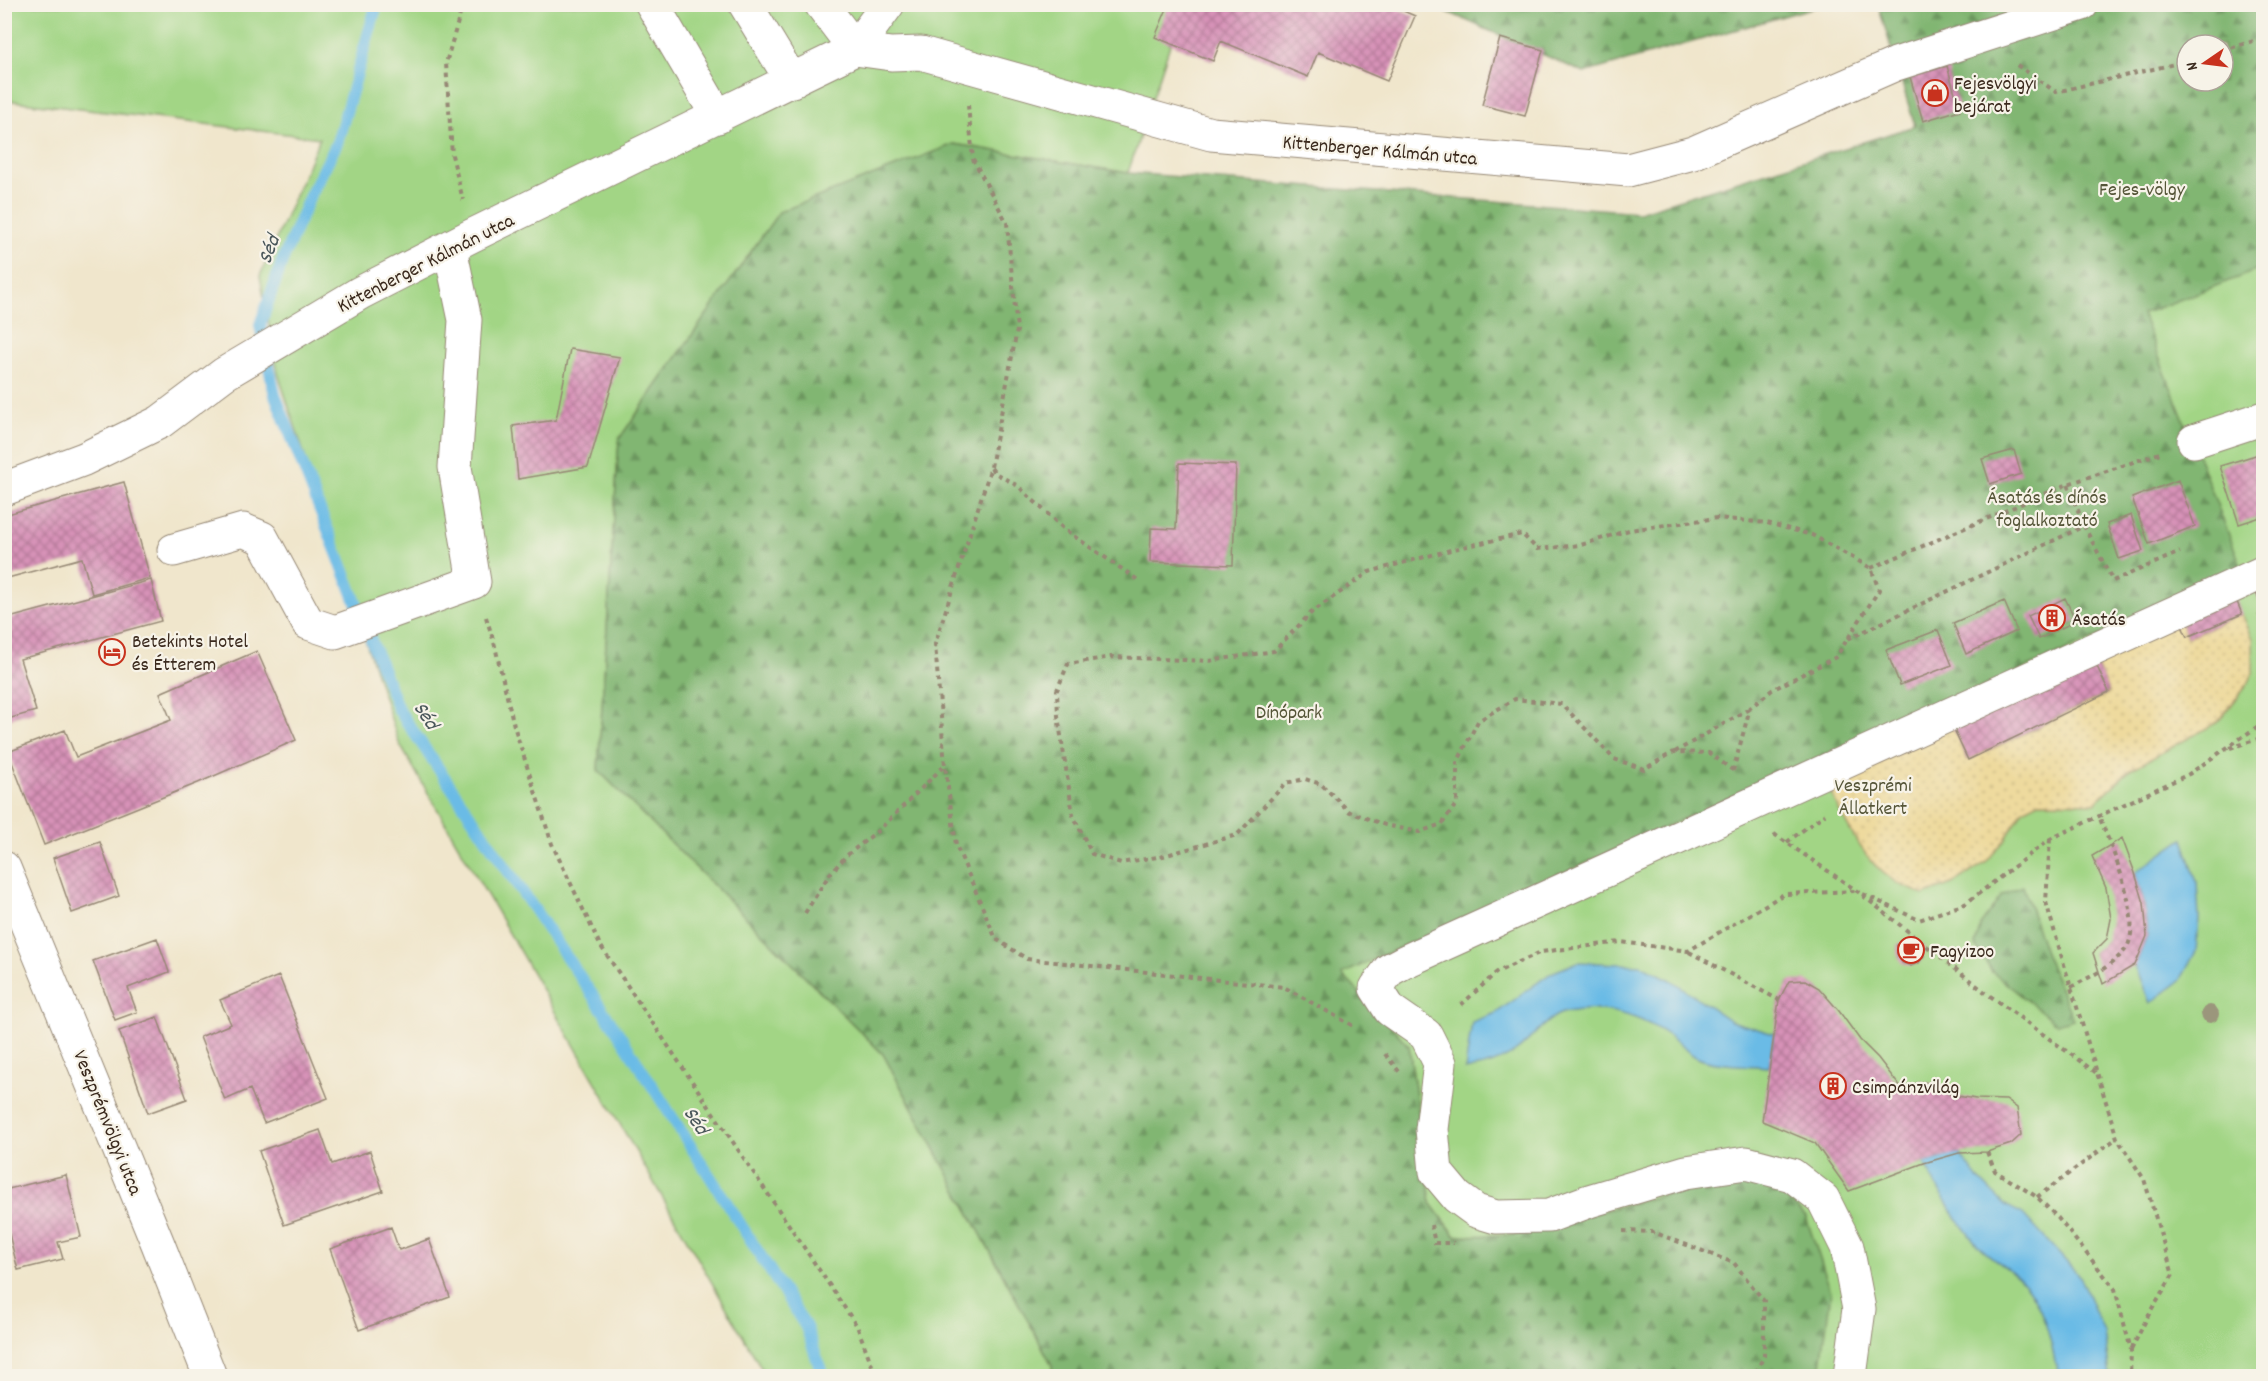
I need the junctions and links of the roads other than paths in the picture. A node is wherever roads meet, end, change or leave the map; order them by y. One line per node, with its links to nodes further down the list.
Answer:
1 (652, 4): 8 (street)
2 (745, 4): 7 (street)
3 (821, 4): 6 (street)
4 (888, 4): 6 (street)
5 (2082, 4): 6 (street, Kittenberger Kálmán utca)
6 (855, 50): 7 (street, Kittenberger Kálmán utca)
7 (792, 81): 8 (street, Kittenberger Kálmán utca)
8 (718, 117): 9 (street, Kittenberger Kálmán utca)
9 (460, 242): 12 (street, Kittenberger Kálmán utca); 13 (street)
10 (2264, 418): 11 (street)
11 (2194, 441)
12 (4, 489)
13 (174, 550)
14 (2264, 572): 17 (street)
15 (4, 868): 16 (street, Veszprémvölgyi utca)
16 (210, 1377)
17 (1850, 1377)

